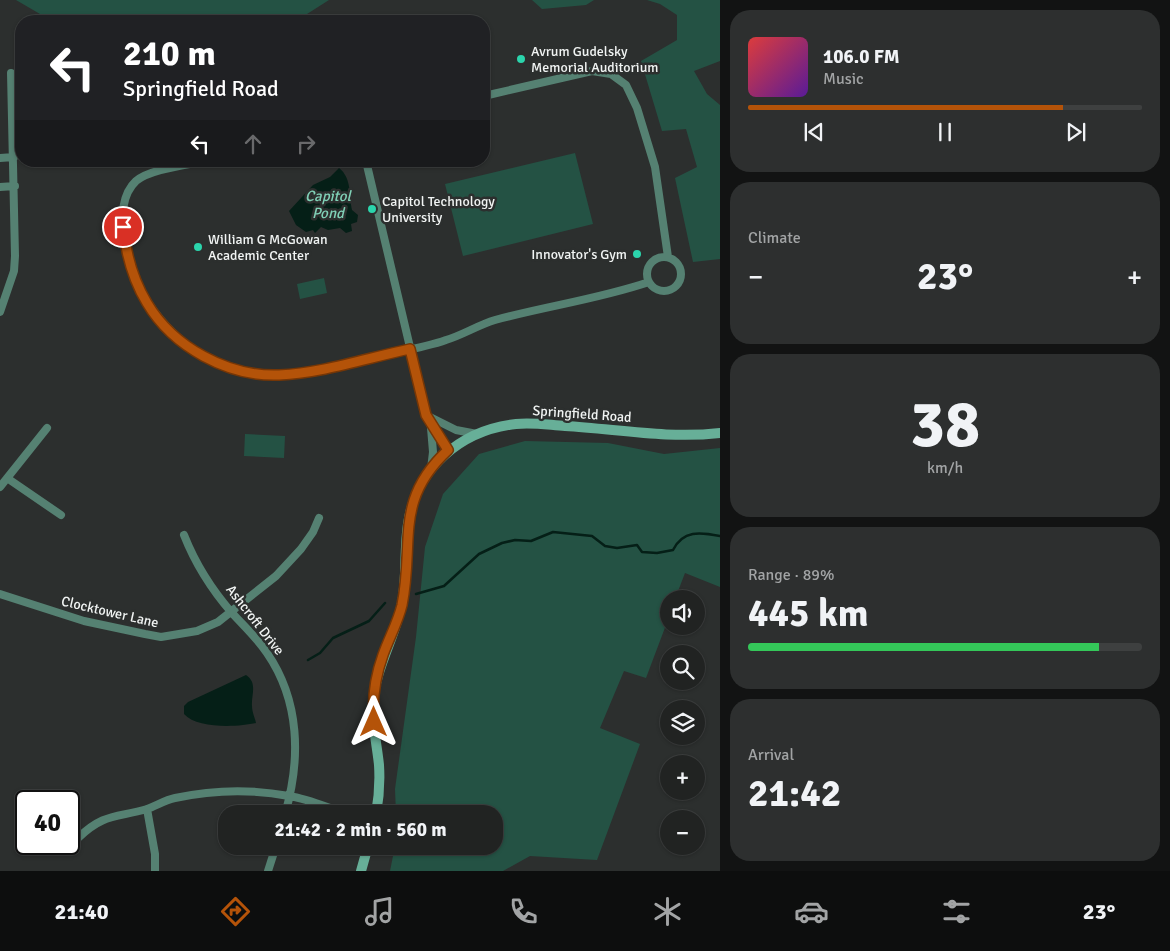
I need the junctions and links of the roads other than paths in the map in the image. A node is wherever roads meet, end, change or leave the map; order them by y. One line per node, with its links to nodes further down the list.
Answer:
1 (10, 73): 3 (street)
2 (490, 95): 9 (street)
3 (14, 157): 4 (street); 7 (street)
4 (0, 158)
5 (180, 167): 14 (street)
6 (367, 167): 14 (street)
7 (15, 186): 8 (street); 12 (street)
8 (0, 187)
9 (668, 257): 10 (street); 10 (street)
10 (649, 282): 14 (street)
11 (0, 286): 12 (street)
12 (9, 287): 13 (street)
13 (0, 312)
14 (410, 349): 15 (street)
15 (426, 415): 16 (street); 19 (street)
16 (431, 426): 20 (street); 21 (street)
17 (47, 428): 22 (street)
18 (720, 433): 19 (street, Springfield Road)
19 (477, 434): 20 (street, Springfield Road)
20 (448, 450): 21 (street, Springfield Road)
21 (430, 469): 32 (street, Springfield Road)
22 (7, 478): 23 (street); 24 (street)
23 (0, 488)
24 (61, 515)
25 (319, 518): 28 (street, Clocktower Lane)
26 (184, 535): 28 (street, Ashcroft Drive)
27 (0, 594): 28 (street, Clocktower Lane)
28 (231, 612): 29 (street, Ashcroft Drive)
29 (290, 796): 30 (street, Ashcroft Drive); 31 (street); 33 (street)
30 (288, 805)
31 (318, 805)
32 (377, 805)
33 (147, 808): 34 (street); 37 (street)
34 (80, 836)
35 (273, 855): 38 (street)
36 (365, 855): 39 (street)
37 (155, 871)
38 (268, 871)
39 (361, 871)

